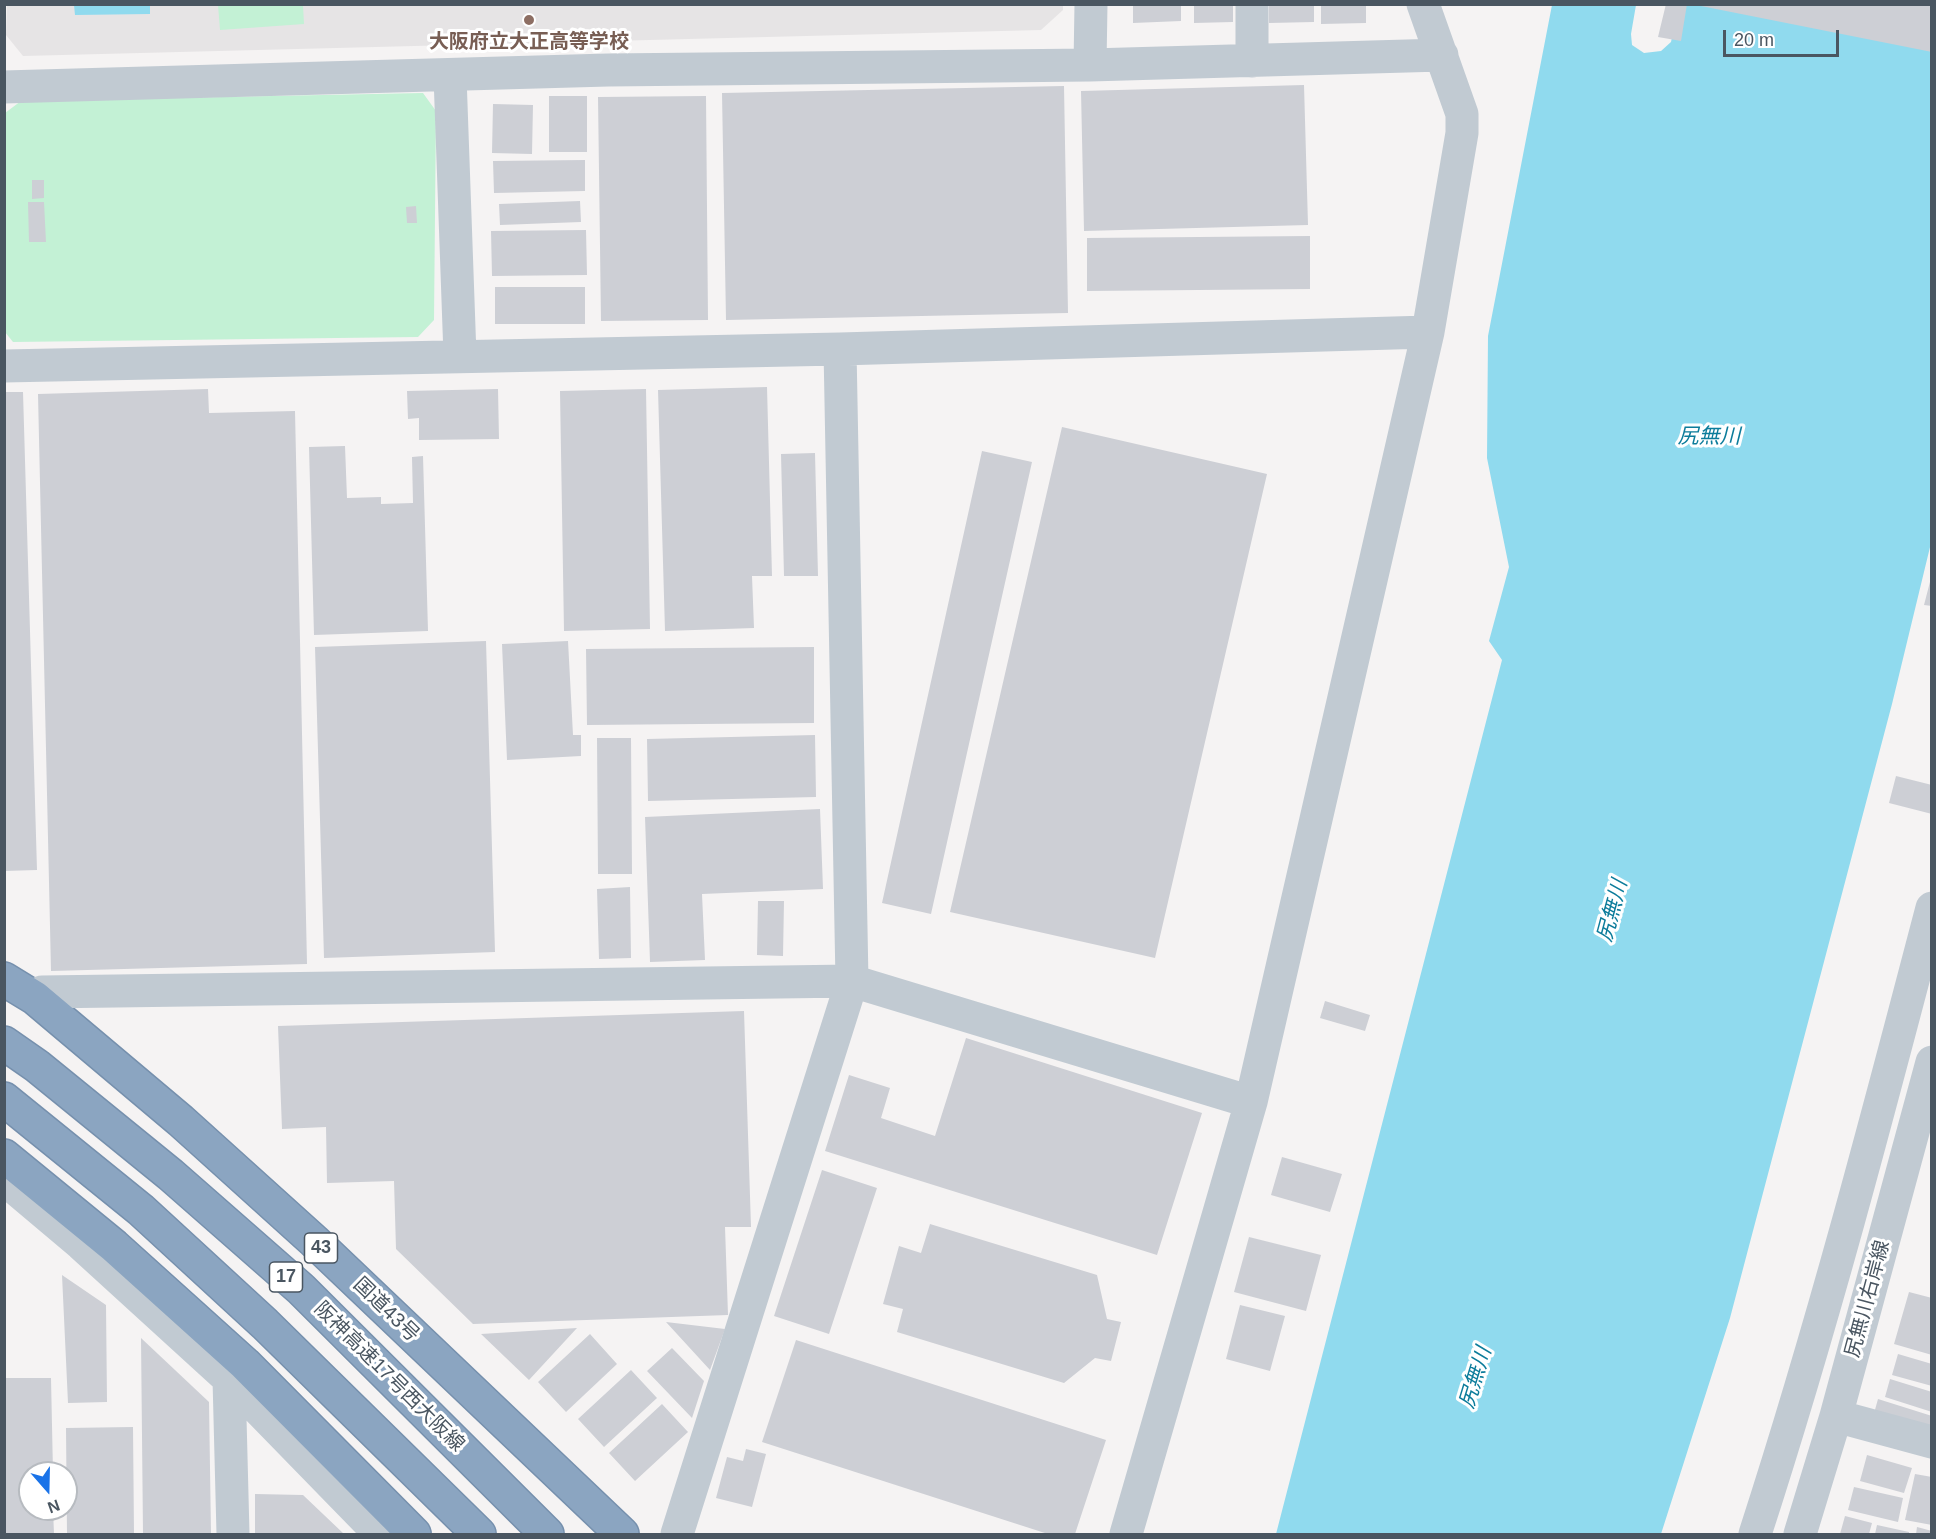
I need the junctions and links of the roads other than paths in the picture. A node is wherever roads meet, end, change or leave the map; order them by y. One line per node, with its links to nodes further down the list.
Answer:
1 (1091, 4): 6 (street)
2 (1252, 4): 5 (street)
3 (1423, 4): 4 (street)
4 (1442, 55): 5 (street); 9 (street)
5 (1252, 61): 6 (street)
6 (1090, 66): 7 (street)
7 (450, 76): 8 (street); 11 (street)
8 (4, 87)
9 (1428, 332): 10 (street); 21 (street)
10 (840, 349): 11 (street); 16 (street)
11 (460, 356): 12 (street)
12 (4, 366)
13 (1932, 908): 37 (street)
14 (4, 967): 17 (street)
15 (4, 979): 33 (highway, 国道43号 / 43)
16 (852, 981): 17 (street); 21 (street); 35 (street)
17 (42, 992): 34 (street)
18 (4, 1043): 32 (highway, 阪神高速17号西大阪線 / 17)
19 (1932, 1062): 22 (street, 尻無川右岸線)
20 (4, 1099): 31 (highway, 17)
21 (1251, 1102): 36 (street)
22 (1922, 1133): 26 (street, 尻無川右岸線)
23 (4, 1156): 30 (highway)
24 (4, 1179): 25 (street)
25 (229, 1379): 28 (street); 29 (street)
26 (1836, 1416): 27 (street); 38 (street, 尻無川右岸線)
27 (1932, 1442)
28 (233, 1534)
29 (380, 1534)
30 (414, 1534)
31 (479, 1534)
32 (547, 1534)
33 (622, 1534)
34 (635, 1534)
35 (677, 1534)
36 (1126, 1534)
37 (1755, 1534)
38 (1800, 1534)

